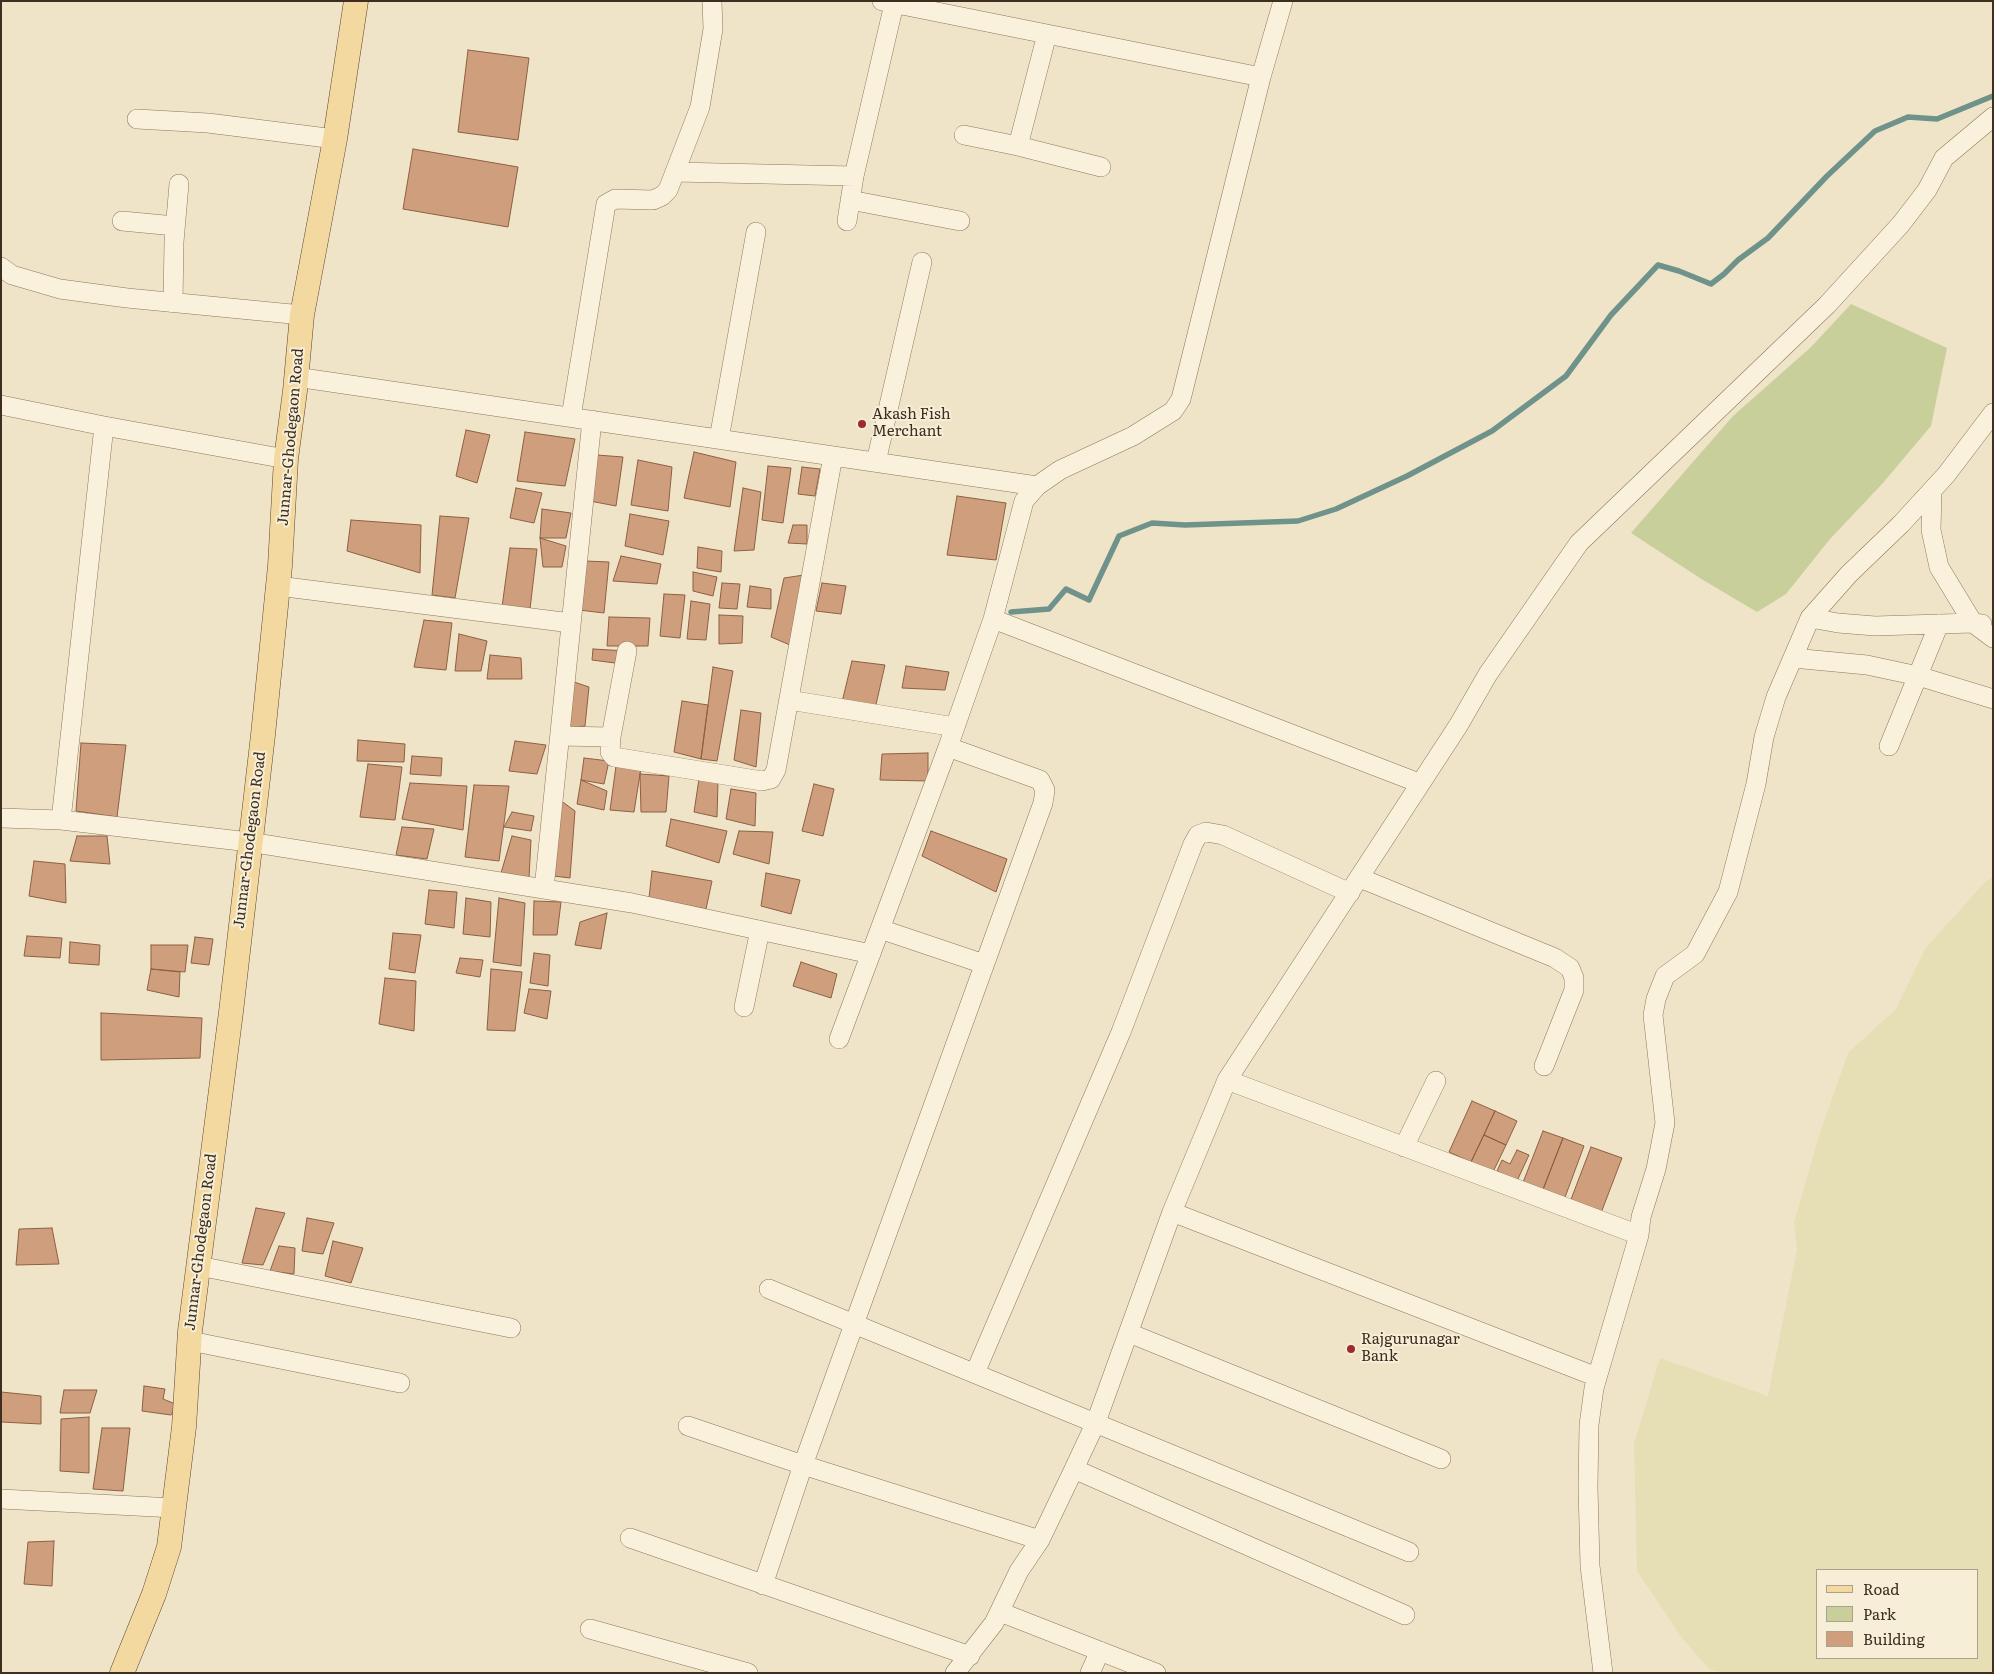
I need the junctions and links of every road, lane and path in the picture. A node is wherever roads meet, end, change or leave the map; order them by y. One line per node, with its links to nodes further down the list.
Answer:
1 (356, 1): 10 (main road, Junnar-Ghodegaon Road)
2 (712, 1): 13 (street)
3 (1282, 1): 6 (street)
4 (888, 2): 5 (street); 14 (street)
5 (1047, 34): 6 (street); 11 (street)
6 (1261, 77): 36 (street)
7 (1993, 117): 56 (street)
8 (137, 119): 10 (street)
9 (964, 135): 11 (street)
10 (335, 139): 25 (main road, Junnar-Ghodegaon Road)
11 (1018, 146): 12 (street)
12 (1101, 167)
13 (675, 172): 14 (street); 29 (street)
14 (854, 176): 16 (street)
15 (179, 184): 20 (street)
16 (850, 200): 18 (street); 19 (street)
17 (122, 221): 20 (street)
18 (847, 221)
19 (960, 221)
20 (175, 226): 24 (street)
21 (756, 232): 32 (street)
22 (922, 262): 35 (street)
23 (1, 267): 24 (street)
24 (173, 303): 25 (street)
25 (302, 316): 26 (main road, Junnar-Ghodegaon Road)
26 (296, 377): 29 (street); 34 (main road, Junnar-Ghodegaon Road)
27 (1, 405): 31 (street)
28 (1993, 413): 37 (street)
29 (570, 417): 30 (street)
30 (592, 420): 32 (street); 41 (street)
31 (104, 426): 34 (street); 58 (street)
32 (719, 439): 33 (street)
33 (833, 456): 35 (street); 50 (street)
34 (286, 459): 38 (main road, Junnar-Ghodegaon Road)
35 (876, 462): 36 (street)
36 (1036, 486): 40 (street)
37 (1932, 490): 39 (street); 42 (street)
38 (278, 586): 41 (street); 59 (main road, Junnar-Ghodegaon Road)
39 (1810, 618): 43 (street); 47 (street)
40 (993, 620): 51 (street); 56 (street)
41 (571, 623): 52 (street)
42 (1973, 623): 43 (street); 44 (street); 45 (street)
43 (1939, 624): 48 (street)
44 (1993, 625)
45 (1993, 638)
46 (627, 652): 53 (street)
47 (1793, 658): 48 (street); 73 (street)
48 (1918, 676): 49 (street); 54 (street)
49 (1993, 699)
50 (788, 700): 51 (street); 53 (street)
51 (955, 727): 55 (street)
52 (560, 736): 53 (street); 61 (street)
53 (611, 737)
54 (1889, 746)
55 (948, 747): 62 (street); 65 (street)
56 (1420, 783): 60 (street)
57 (1, 818): 58 (street)
58 (61, 820): 59 (street)
59 (249, 842): 61 (street); 74 (main road, Junnar-Ghodegaon Road)
60 (1355, 885): 68 (street); 69 (street); 80 (street)
61 (544, 889): 63 (street)
62 (880, 929): 64 (street); 65 (street)
63 (760, 930): 64 (street); 66 (street)
64 (871, 954): 67 (street)
65 (984, 964): 76 (street)
66 (744, 1007)
67 (839, 1038)
68 (1544, 1066)
69 (1227, 1080): 71 (street); 72 (street)
70 (1436, 1082): 71 (street)
71 (1404, 1147): 73 (street)
72 (1172, 1212): 78 (street); 81 (street)
73 (1639, 1235): 81 (street)
74 (200, 1266): 77 (street); 79 (main road, Junnar-Ghodegaon Road)
75 (769, 1289): 76 (street)
76 (855, 1324): 80 (street); 86 (street)
77 (511, 1328)
78 (1129, 1333): 83 (street); 85 (street)
79 (190, 1341): 82 (street); 89 (main road, Junnar-Ghodegaon Road)
80 (975, 1373): 83 (street)
81 (1597, 1377): 104 (street)
82 (400, 1383)
83 (1096, 1422): 87 (street); 92 (street)
84 (688, 1426): 86 (street)
85 (1441, 1459)
86 (803, 1465): 91 (street); 93 (street)
87 (1074, 1469): 91 (street); 95 (street)
88 (1, 1499): 89 (street)
89 (174, 1508): 99 (main road, Junnar-Ghodegaon Road)
90 (630, 1538): 93 (street)
91 (1040, 1540): 94 (street)
92 (1409, 1552)
93 (763, 1585): 98 (street)
94 (1000, 1612): 97 (street); 98 (street)
95 (1405, 1615)
96 (590, 1629): 100 (street)
97 (1100, 1651): 102 (street); 103 (street)
98 (970, 1656): 101 (street)
99 (122, 1673)
100 (748, 1673)
101 (955, 1673)
102 (1090, 1673)
103 (1156, 1673)
104 (1604, 1673)

